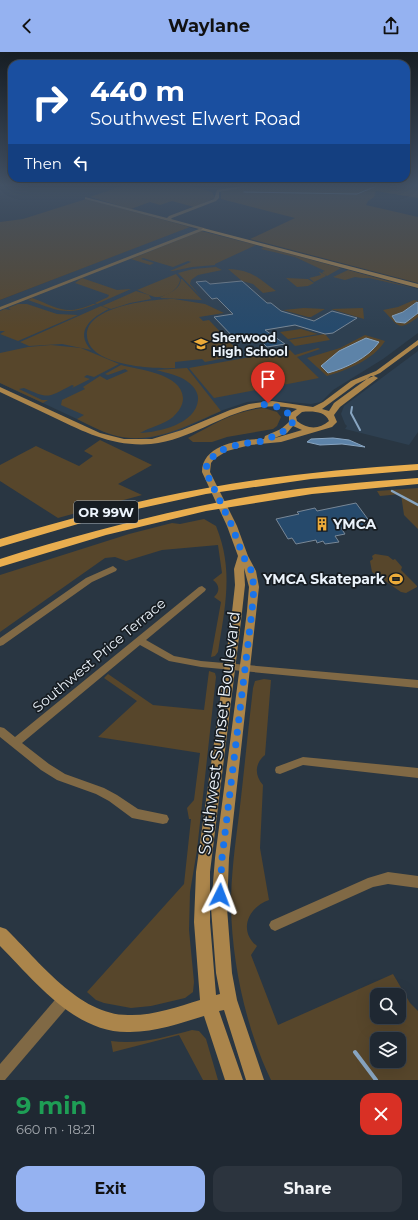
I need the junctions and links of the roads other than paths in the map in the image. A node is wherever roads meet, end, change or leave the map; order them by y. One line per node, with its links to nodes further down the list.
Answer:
1 (191, 233): 4 (street)
2 (221, 233): 3 (main road)
3 (418, 286)
4 (0, 309)
5 (418, 342): 6 (main road)
6 (378, 372): 10 (main road); 11 (main road)
7 (0, 389): 8 (main road)
8 (261, 404): 9 (main road); 12 (main road)
9 (306, 409): 10 (main road); 12 (main road)
10 (315, 409): 11 (main road)
11 (330, 415): 13 (main road, Southwest Sunset Boulevard)
12 (292, 419): 13 (main road); 14 (main road)
13 (315, 430): 14 (main road, Southwest Sunset Boulevard)
14 (264, 441): 17 (main road, Southwest Sunset Boulevard)
15 (418, 467): 17 (highway, OR 99W)
16 (418, 481): 18 (highway, OR 99W)
17 (214, 489): 18 (main road, Southwest Sunset Boulevard); 19 (highway, OR 99W)
18 (222, 505): 20 (main road, Southwest Sunset Boulevard); 21 (highway, OR 99W)
19 (0, 543)
20 (243, 556): 26 (main road, Southwest Sunset Boulevard); 27 (main road, Southwest Sunset Boulevard)
21 (0, 563)
22 (113, 569): 25 (street)
23 (202, 589): 24 (street, Southwest Price Terrace)
24 (139, 640): 26 (street); 30 (street, Southwest Price Terrace)
25 (0, 644)
26 (230, 666): 27 (street); 39 (main road, Southwest Sunset Boulevard)
27 (245, 667): 28 (street); 38 (main road, Southwest Sunset Boulevard)
28 (418, 684)
29 (0, 730): 30 (street)
30 (15, 743): 33 (street)
31 (280, 770): 32 (street)
32 (418, 773)
33 (163, 819)
34 (418, 882): 35 (street)
35 (275, 925)
36 (0, 935): 37 (main road)
37 (65, 999): 39 (main road); 40 (street)
38 (229, 1000): 39 (main road); 42 (main road, Southwest Sunset Boulevard)
39 (209, 1005): 41 (main road, Southwest Sunset Boulevard)
40 (0, 1075)
41 (234, 1080)
42 (255, 1080)

